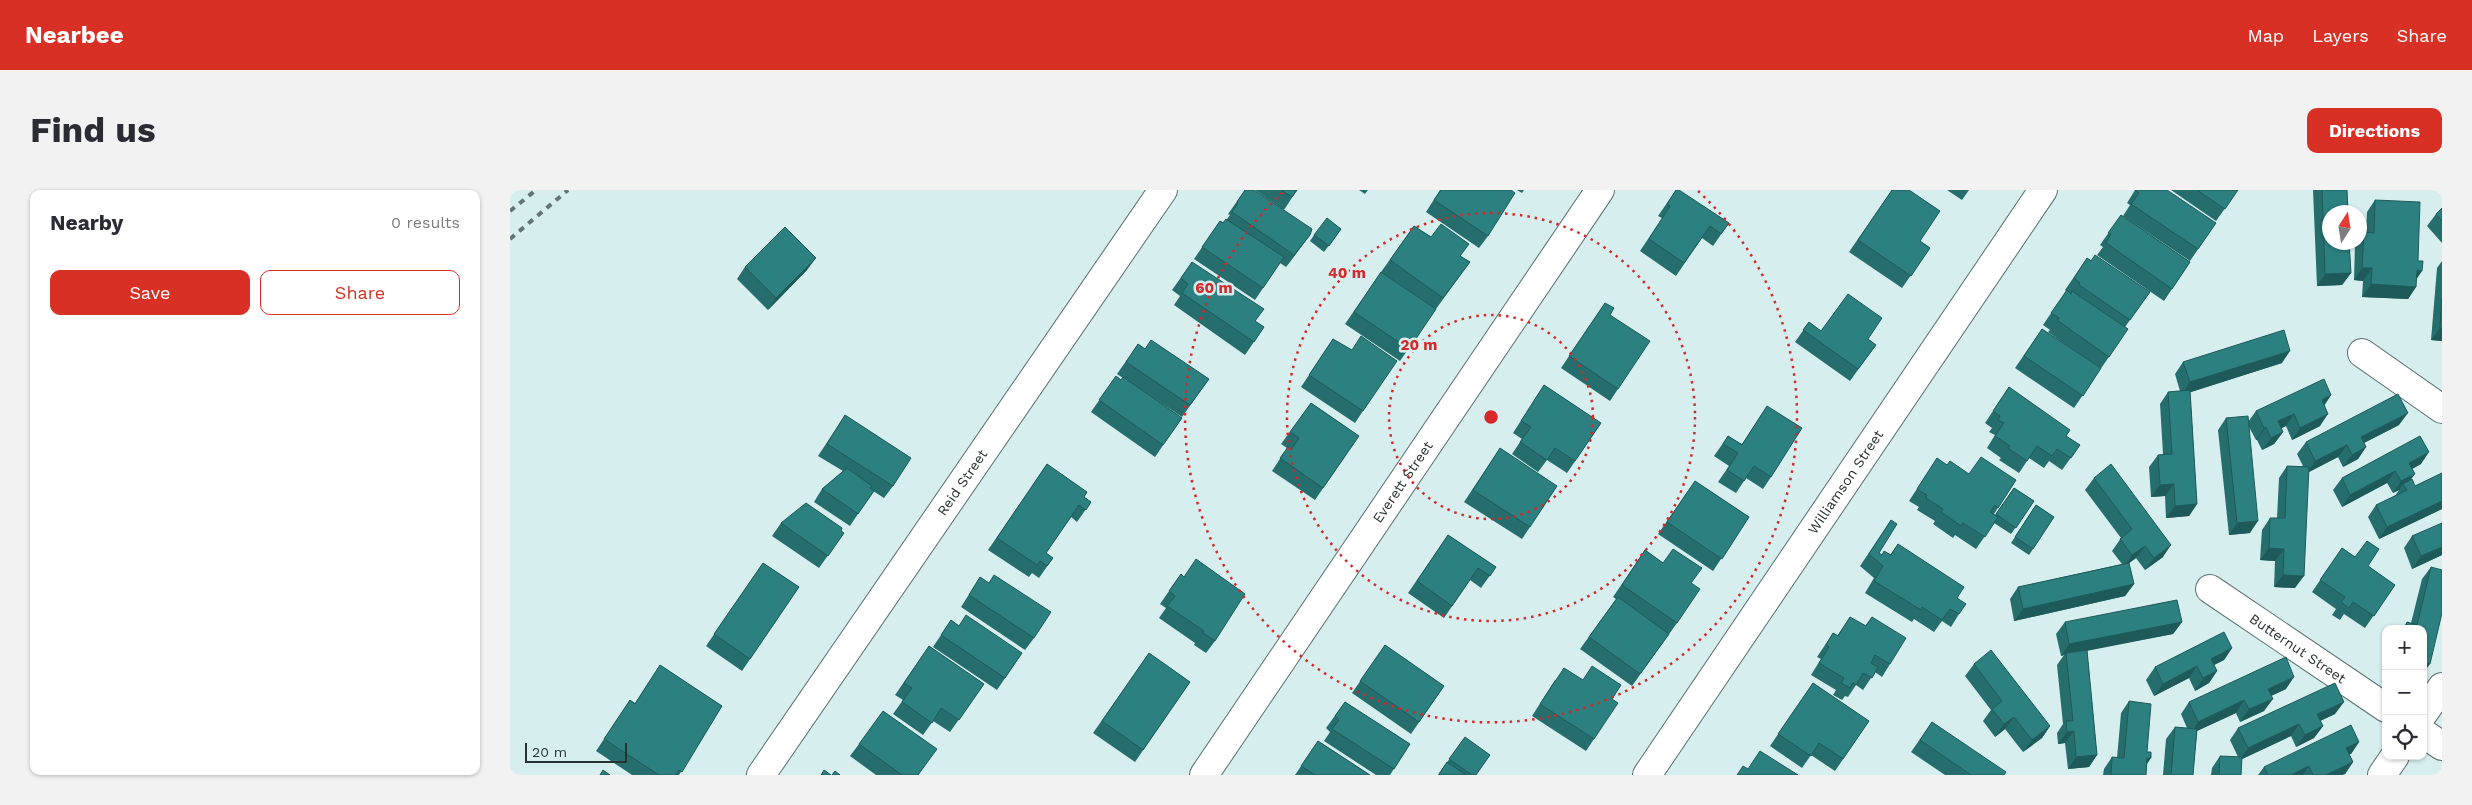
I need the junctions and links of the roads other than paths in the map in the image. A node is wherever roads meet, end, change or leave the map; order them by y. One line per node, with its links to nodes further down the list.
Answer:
1 (1162, 190): 13 (street, Reid Street)
2 (1600, 190): 14 (street, Everett Street)
3 (2043, 190): 15 (street, Williamson Street)
4 (2362, 353): 5 (street)
5 (2442, 408)
6 (2210, 589): 8 (street, Butternut Street)
7 (2442, 687): 9 (street)
8 (2382, 705)
9 (2427, 708)
10 (2427, 736): 11 (street)
11 (2442, 746)
12 (2392, 760): 16 (street)
13 (761, 775)
14 (1204, 775)
15 (1647, 775)
16 (2382, 775)

